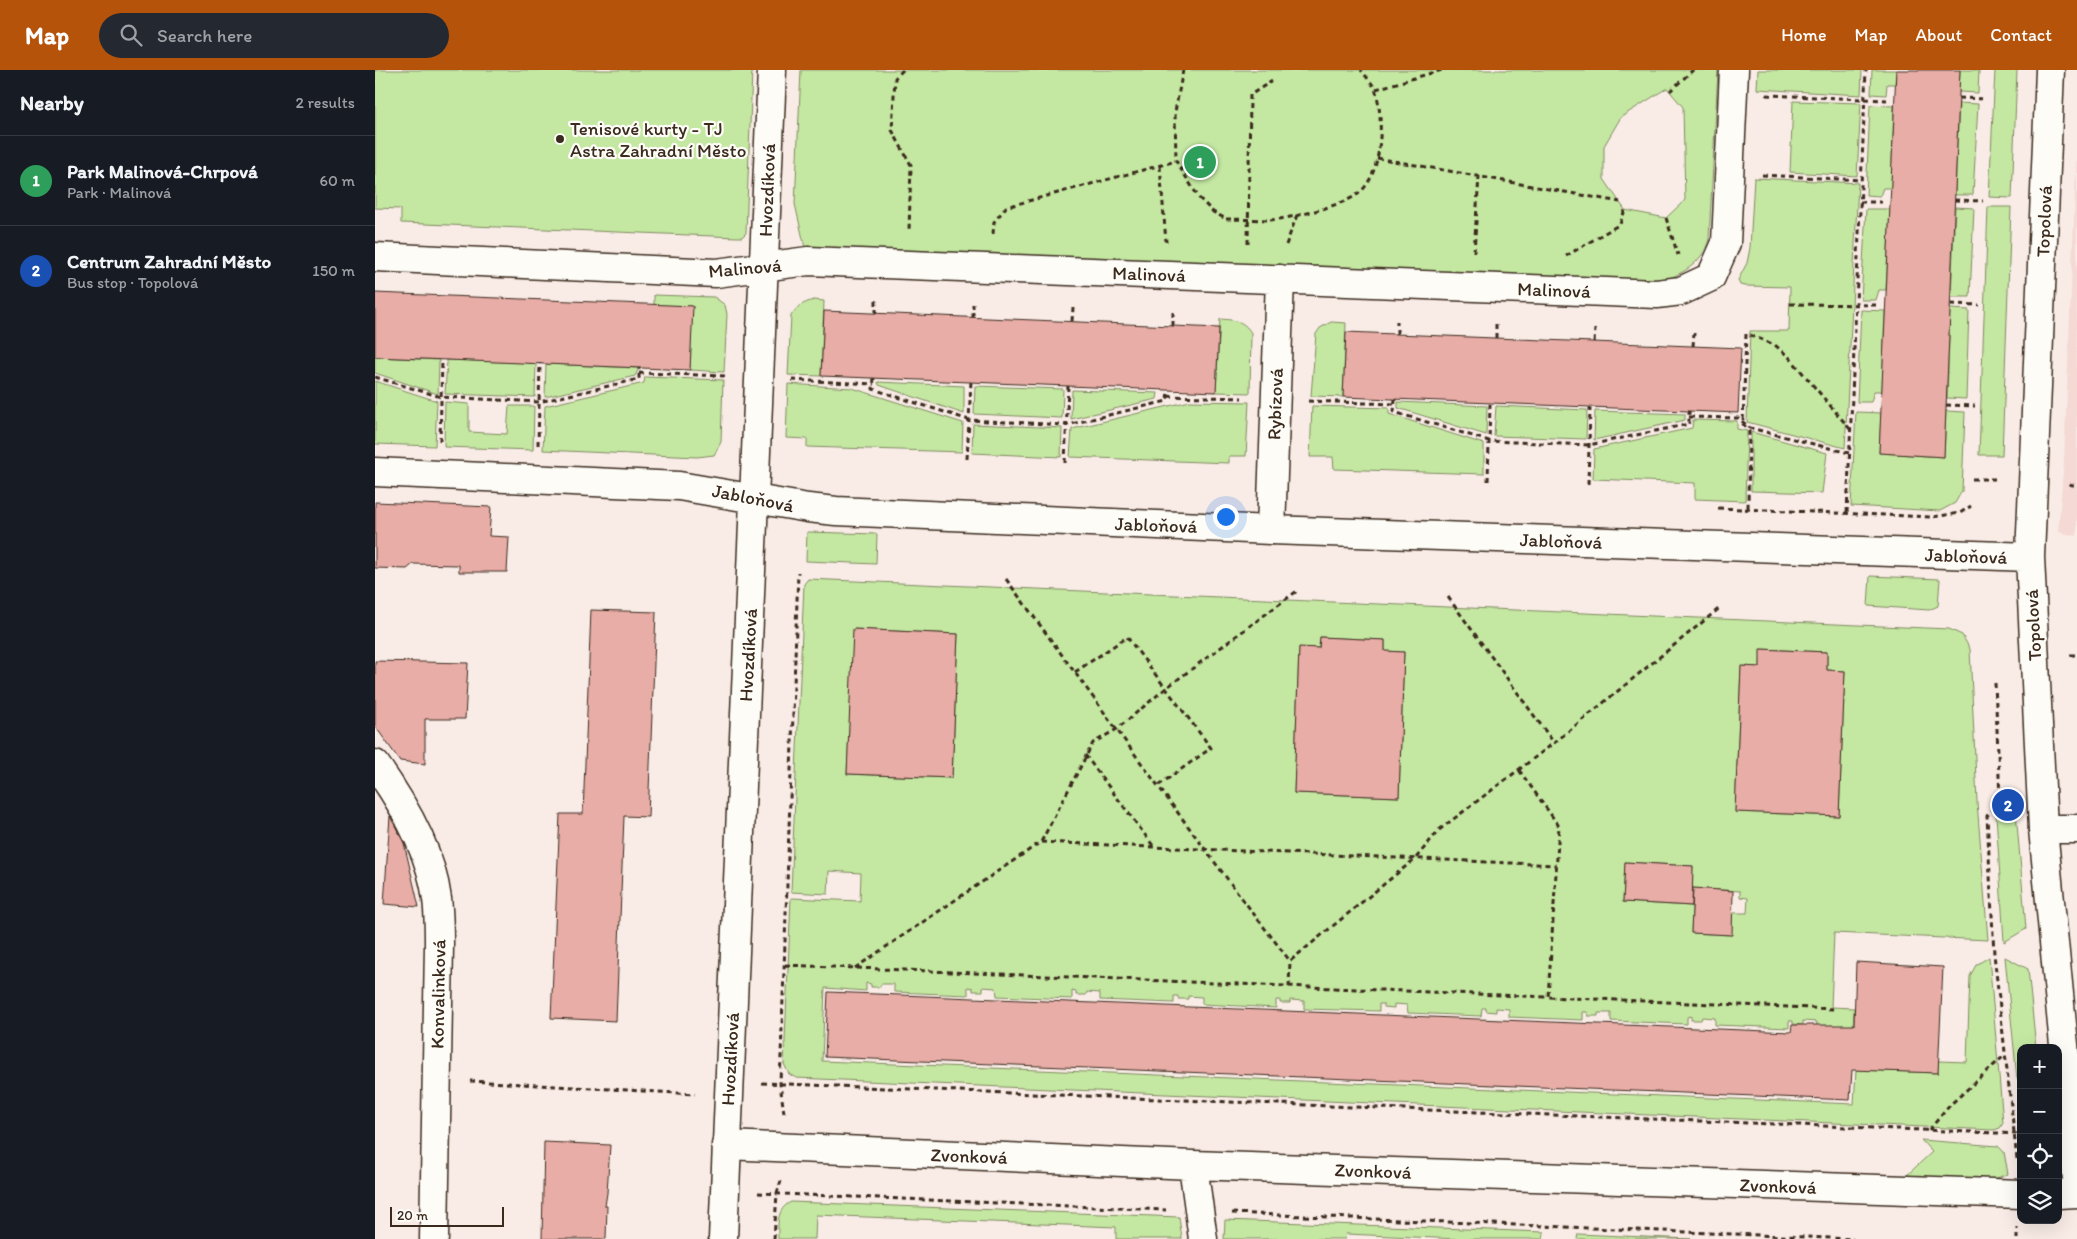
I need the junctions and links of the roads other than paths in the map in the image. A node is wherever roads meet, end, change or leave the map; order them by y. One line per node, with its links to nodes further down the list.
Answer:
1 (772, 70): 5 (street, Hvozdíková)
2 (2050, 70): 10 (street, Topolová)
3 (1733, 82): 6 (street, Malinová)
4 (375, 257): 5 (street, Malinová)
5 (764, 268): 6 (street, Malinová); 8 (street, Hvozdíková)
6 (1280, 279): 9 (street, Rybízová)
7 (375, 472): 8 (street, Jabloňová)
8 (755, 499): 9 (street, Jabloňová); 14 (street, Hvozdíková)
9 (1271, 530): 10 (street, Jabloňová)
10 (2030, 557): 12 (street, Topolová)
11 (375, 764): 20 (street, Konvalinková)
12 (2043, 829): 13 (street); 16 (street, Topolová)
13 (2077, 829)
14 (726, 1145): 15 (street, Zvonková); 21 (street, Hvozdíková)
15 (1193, 1165): 18 (street, Zvonková); 22 (street)
16 (2077, 1180)
17 (2077, 1193): 19 (street)
18 (2017, 1194)
19 (2062, 1194)
20 (434, 1239)
21 (723, 1239)
22 (1203, 1239)

